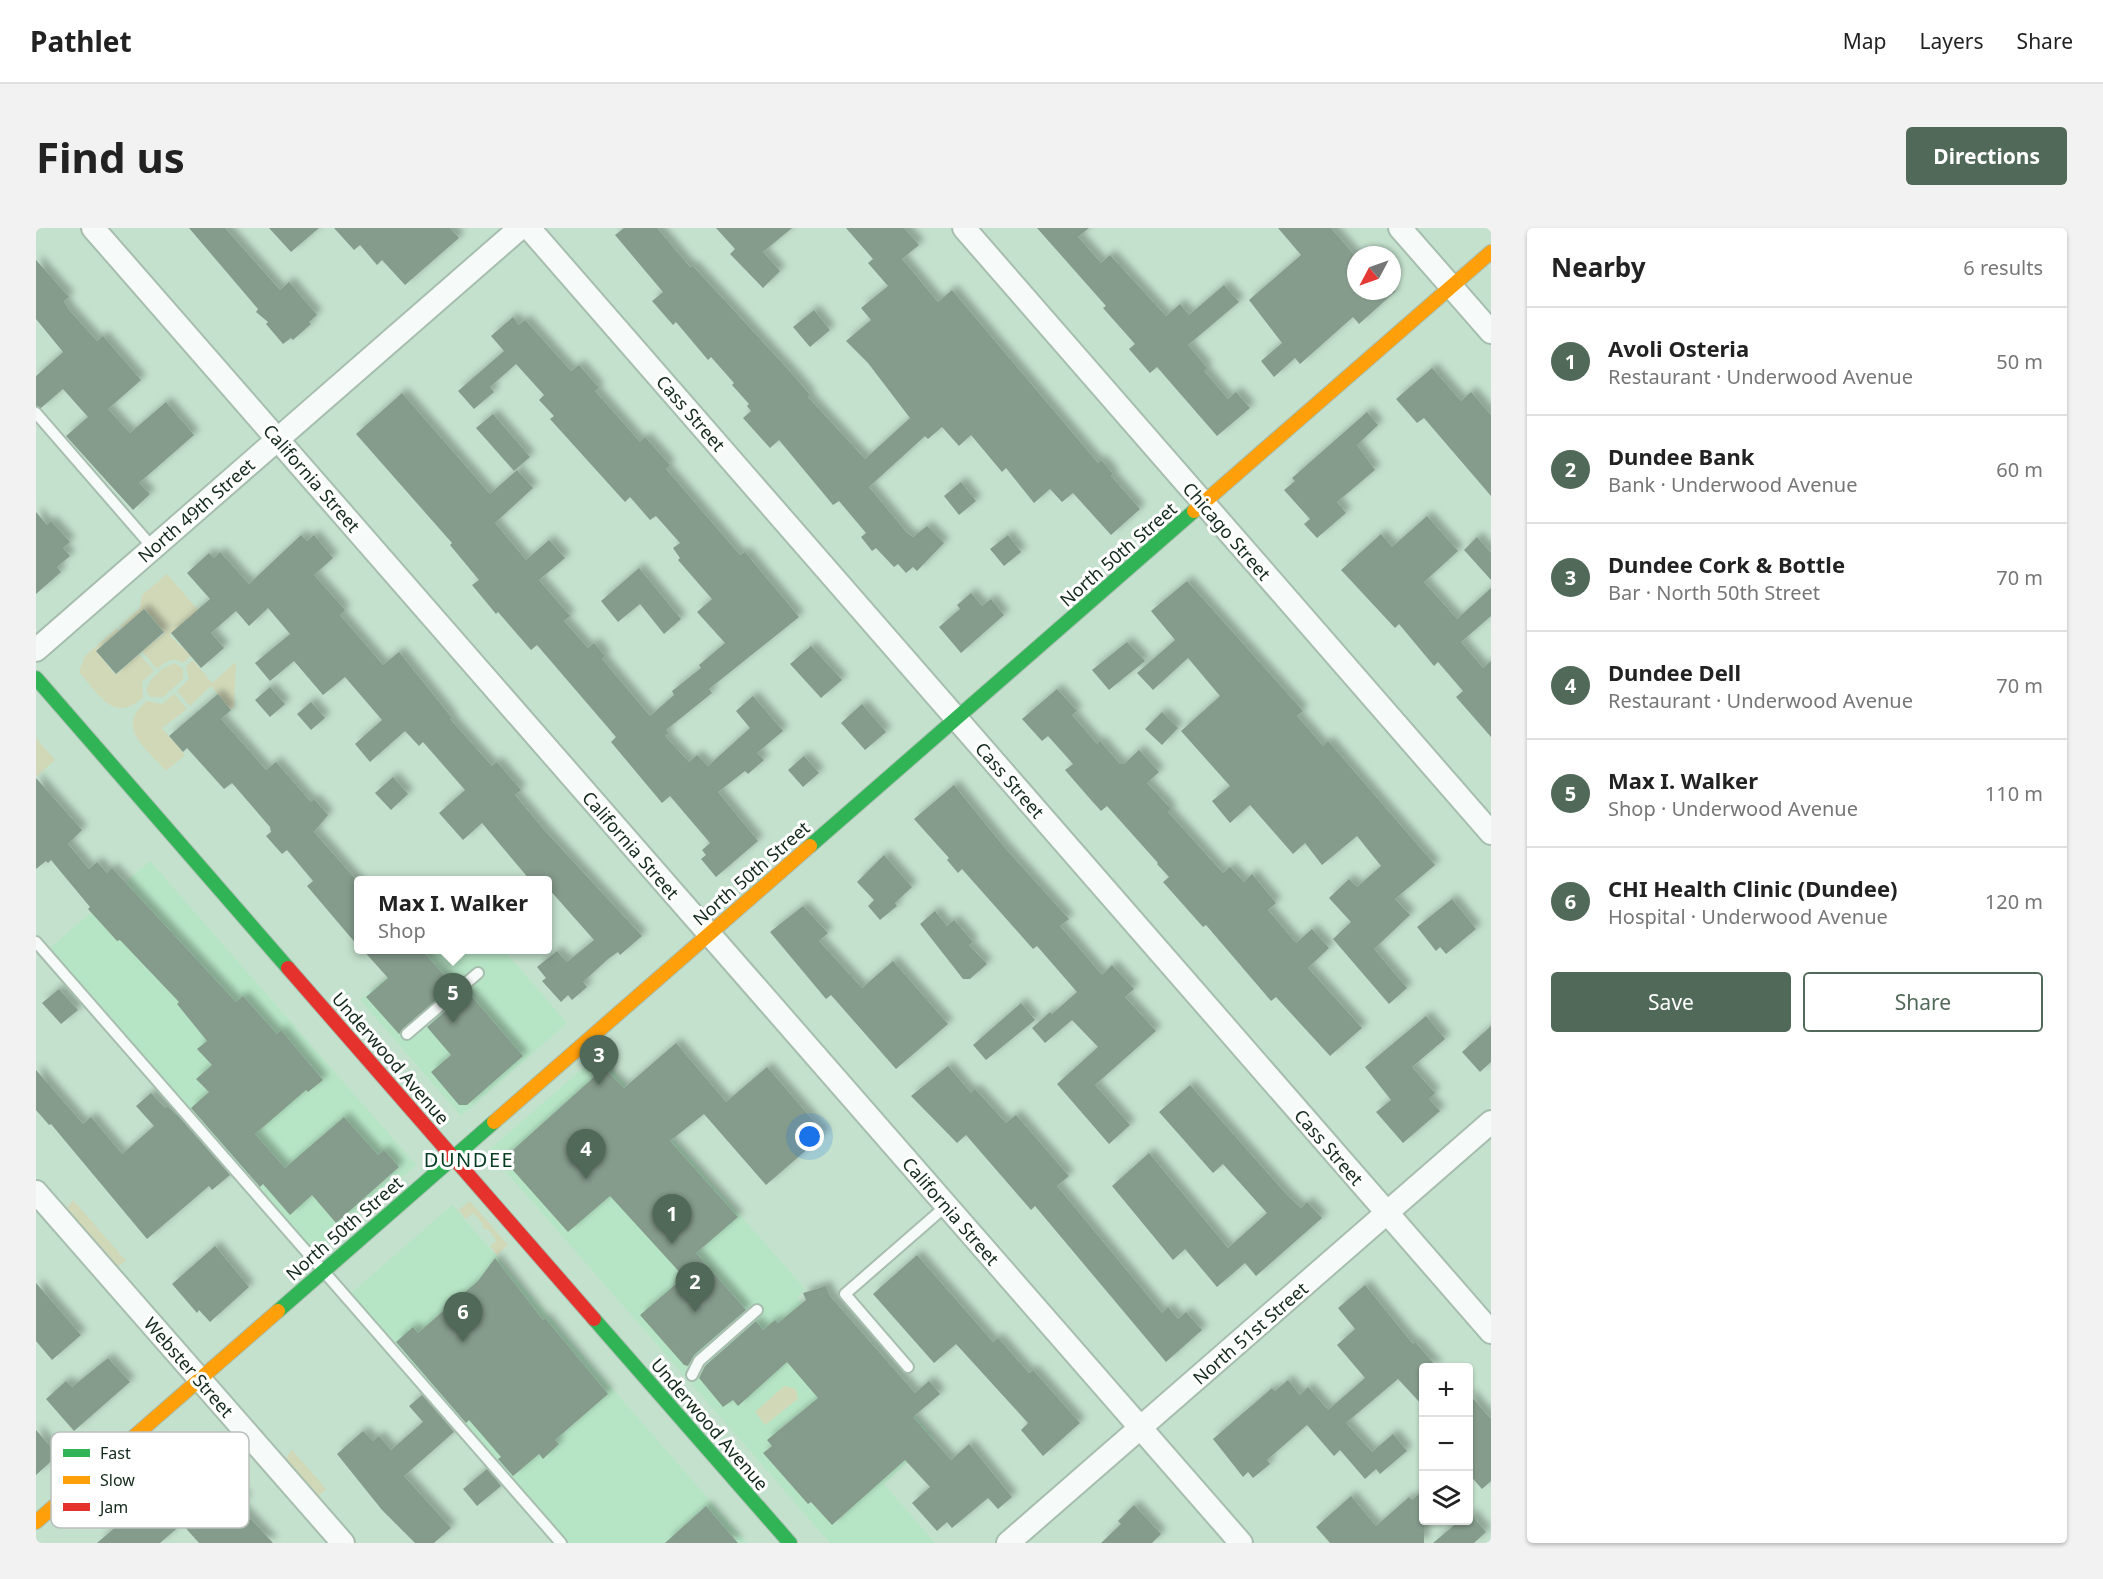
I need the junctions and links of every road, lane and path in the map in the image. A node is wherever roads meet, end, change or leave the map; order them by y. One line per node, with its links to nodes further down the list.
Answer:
1 (93, 228): 10 (street, California Street)
2 (520, 228): 10 (street, North 49th Street)
3 (529, 228): 15 (street, Cass Street)
4 (964, 228): 11 (street, Chicago Street)
5 (1400, 228): 7 (street)
6 (1491, 252): 7 (street, North 50th Street)
7 (1451, 287): 8 (street); 11 (street, North 50th Street)
8 (1491, 333)
9 (36, 413): 12 (lane)
10 (277, 439): 12 (street, North 49th Street); 17 (street, California Street)
11 (1203, 503): 15 (street, North 50th Street); 16 (street, Chicago Street)
12 (153, 548): 13 (street, North 49th Street)
13 (36, 650)
14 (36, 678): 22 (street, Underwood Avenue)
15 (956, 718): 17 (street, North 50th Street); 25 (street, Cass Street)
16 (1491, 833)
17 (709, 934): 22 (street, North 50th Street); 24 (street, California Street)
18 (36, 942): 26 (lane)
19 (478, 973): 20 (lane)
20 (407, 1034)
21 (1491, 1122): 25 (street, North 51st Street)
22 (453, 1157): 26 (street, North 50th Street); 41 (street, Underwood Avenue)
23 (36, 1191): 31 (street, Webster Street)
24 (946, 1206): 29 (lane); 32 (street, California Street)
25 (1387, 1213): 28 (street, Cass Street); 32 (street, North 51st Street)
26 (322, 1271): 31 (street, North 50th Street); 40 (lane)
27 (757, 1310): 30 (lane)
28 (1491, 1332)
29 (908, 1367)
30 (692, 1375)
31 (199, 1379): 33 (street, North 50th Street); 34 (street, Webster Street)
32 (1141, 1428): 38 (street, North 51st Street); 42 (street, California Street)
33 (139, 1432)
34 (246, 1432)
35 (249, 1436): 39 (street, Webster Street)
36 (51, 1509): 37 (street, North 50th Street)
37 (36, 1522)
38 (1017, 1540)
39 (343, 1543)
40 (561, 1543)
41 (790, 1543)
42 (1241, 1543)

